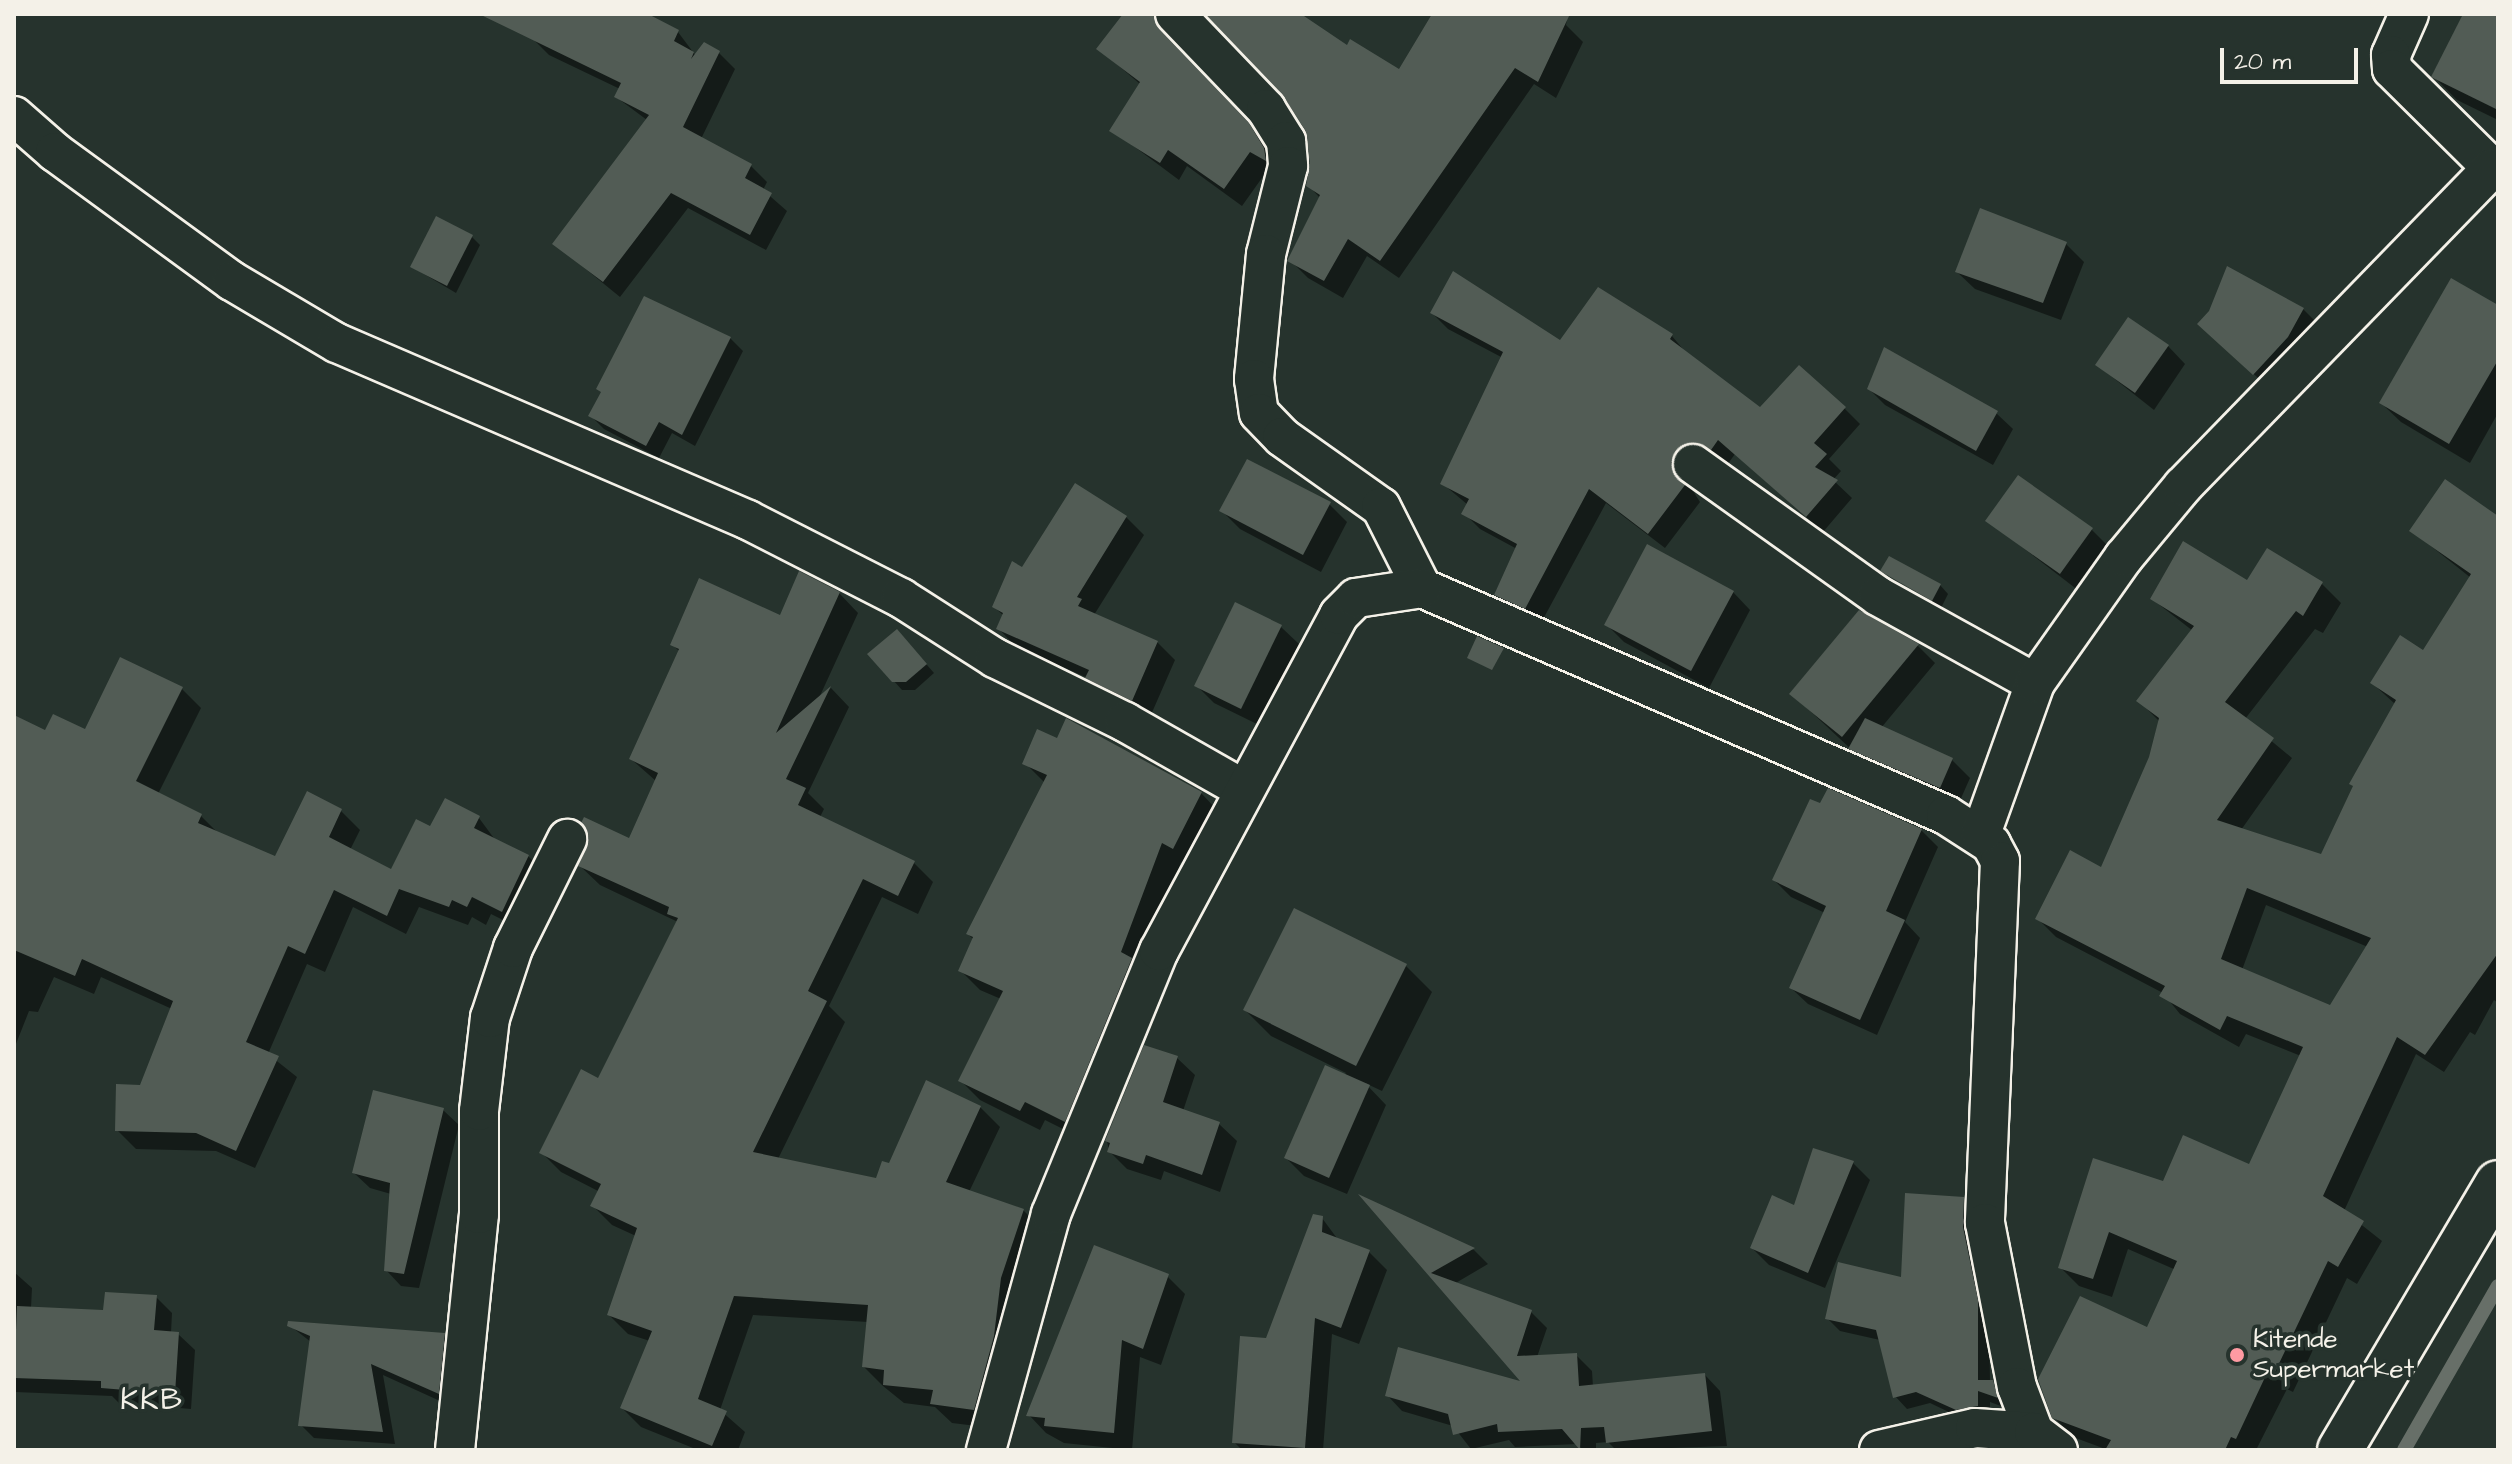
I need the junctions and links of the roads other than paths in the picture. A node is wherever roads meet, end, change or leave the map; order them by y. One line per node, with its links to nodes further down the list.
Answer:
1 (1175, 14): 6 (street)
2 (2409, 14): 4 (street)
3 (14, 116): 8 (street)
4 (2495, 168): 7 (street)
5 (1693, 464): 7 (street)
6 (1422, 588): 8 (street); 9 (street)
7 (2035, 683): 9 (street)
8 (1243, 789): 14 (street)
9 (1981, 834): 12 (street)
10 (567, 839): 13 (street)
11 (2498, 1183): 16 (main road)
12 (2046, 1441): 15 (street)
13 (455, 1450)
14 (986, 1450)
15 (1879, 1450)
16 (2340, 1450)

